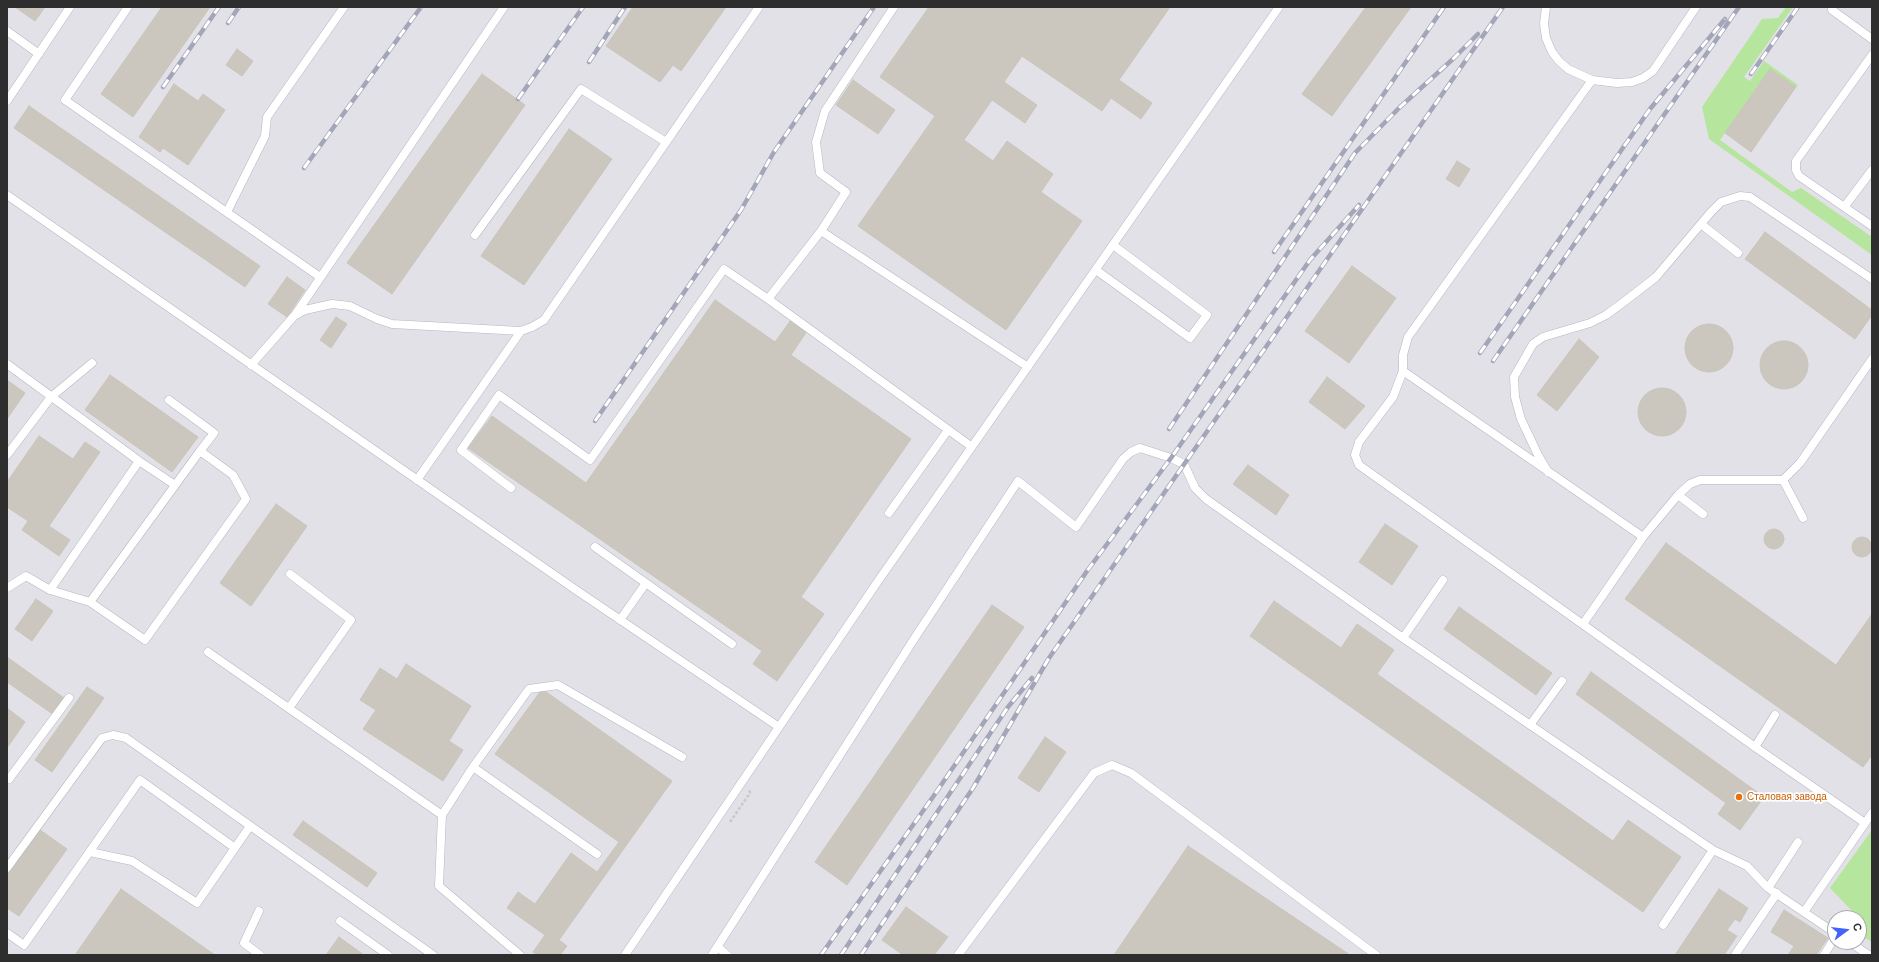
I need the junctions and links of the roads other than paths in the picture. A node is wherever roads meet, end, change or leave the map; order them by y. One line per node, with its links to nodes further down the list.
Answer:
1 (70, 7): 13 (lane)
2 (128, 7): 21 (lane)
3 (344, 7): 21 (lane)
4 (504, 7): 29 (lane)
5 (759, 7): 17 (lane)
6 (894, 7): 24 (lane)
7 (1279, 7): 26 (lane)
8 (1546, 7): 15 (lane)
9 (1696, 7): 15 (lane)
10 (1832, 7): 12 (lane)
11 (7, 31): 13 (lane)
12 (1872, 40)
13 (38, 54): 16 (lane)
14 (1872, 56): 20 (lane)
15 (1592, 80): 39 (lane)
16 (7, 101)
17 (666, 142): 25 (lane); 33 (lane)
18 (1872, 170): 20 (lane)
19 (7, 195): 37 (lane)
20 (1845, 206): 23 (lane)
21 (227, 212): 29 (lane)
22 (1701, 224): 27 (lane); 30 (lane); 47 (lane)
23 (1872, 226)
24 (821, 230): 31 (lane); 38 (lane)
25 (475, 235)
26 (1113, 245): 28 (lane); 28 (lane)
27 (1738, 253)
28 (1096, 270): 38 (lane)
29 (320, 277): 32 (lane)
30 (1872, 279)
31 (768, 299): 42 (lane); 51 (lane)
32 (294, 316): 33 (lane); 37 (lane)
33 (521, 331): 48 (lane)
34 (1872, 358): 49 (lane)
35 (92, 363): 40 (lane)
36 (7, 364): 40 (lane)
37 (251, 365): 48 (lane)
38 (1028, 367): 43 (lane)
39 (1403, 371): 47 (lane); 65 (lane)
40 (51, 397): 45 (lane); 46 (lane)
41 (169, 400): 44 (lane)
42 (948, 430): 43 (lane); 53 (lane)
43 (972, 447): 74 (lane)
44 (200, 452): 50 (lane); 63 (lane)
45 (7, 455)
46 (139, 461): 50 (lane); 62 (lane)
47 (1548, 472): 56 (lane)
48 (417, 480): 64 (lane)
49 (1784, 480): 52 (lane); 55 (lane)
50 (176, 485): 63 (lane)
51 (511, 488)
52 (1678, 495): 54 (lane); 56 (lane)
53 (889, 513)
54 (1703, 514)
55 (1803, 518)
56 (1643, 537): 65 (lane)
57 (596, 547): 60 (lane)
58 (290, 574): 71 (lane)
59 (1443, 580): 66 (lane)
60 (646, 583): 64 (lane); 67 (lane)
61 (7, 588): 62 (lane)
62 (50, 590): 63 (lane)
63 (90, 602)
64 (620, 620): 74 (lane)
65 (1583, 624): 75 (lane)
66 (1403, 638): 73 (lane); 97 (lane)
67 (732, 644)
68 (208, 652): 71 (lane)
69 (1562, 681): 73 (lane)
70 (69, 698): 78 (lane)
71 (289, 708): 80 (lane)
72 (1775, 715): 75 (lane)
73 (1530, 725): 85 (lane)
74 (779, 727): 102 (lane)
75 (1755, 747): 81 (lane)
76 (682, 757): 77 (lane)
77 (473, 767): 80 (lane); 87 (lane)
78 (9, 779)
79 (1872, 813): 81 (lane)
80 (442, 815): 101 (lane)
81 (1865, 823): 92 (lane)
82 (250, 826): 84 (lane); 88 (lane); 100 (lane)
83 (1798, 842): 89 (lane)
84 (235, 848): 86 (lane); 86 (lane)
85 (1713, 850): 89 (lane); 94 (lane)
86 (90, 852): 96 (lane)
87 (597, 854)
88 (7, 868)
89 (1768, 888): 90 (lane)
90 (1777, 893): 92 (lane); 107 (lane)
91 (259, 911): 98 (lane)
92 (1804, 912): 95 (lane)
93 (340, 921): 99 (lane)
94 (1663, 925)
95 (1827, 928)
96 (7, 933)
97 (718, 947): 103 (lane); 104 (lane)
98 (260, 955)
99 (388, 955)
100 (433, 955)
101 (520, 955)
102 (625, 955)
103 (712, 955)
104 (728, 955)
105 (958, 955): 106 (lane)
106 (1376, 955)
107 (1735, 955)

